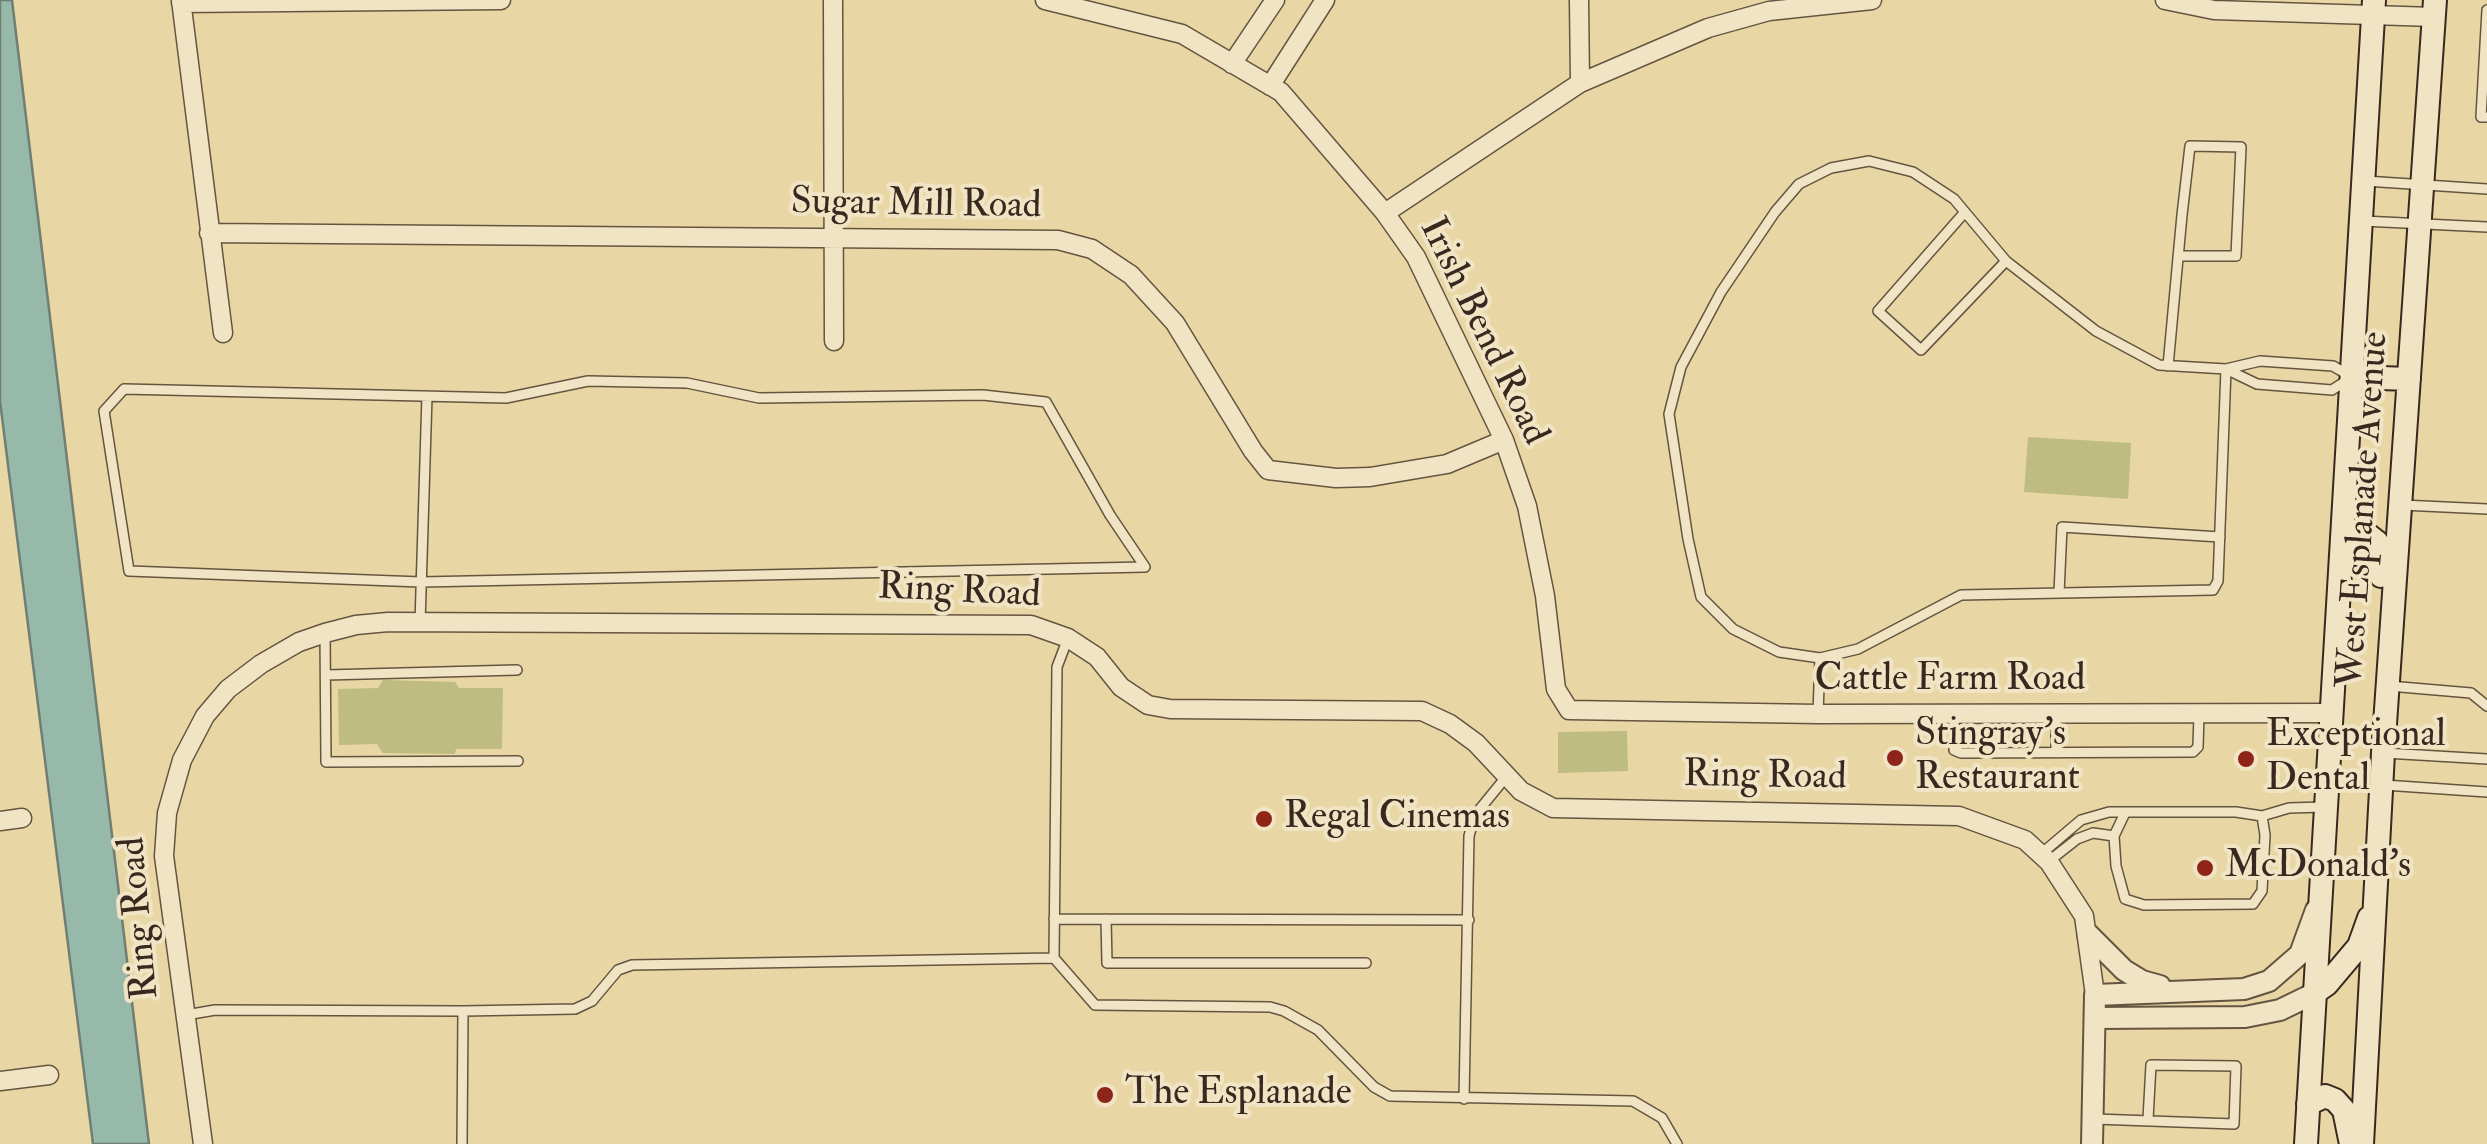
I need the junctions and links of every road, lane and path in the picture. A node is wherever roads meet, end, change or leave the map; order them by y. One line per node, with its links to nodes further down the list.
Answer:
1 (501, 0): 9 (street)
2 (833, 0): 26 (street)
3 (1045, 0): 13 (street, Irish Bend Road)
4 (1275, 0): 13 (street)
5 (1325, 0): 15 (street)
6 (1580, 0): 14 (street)
7 (1872, 0): 14 (street)
8 (2165, 0): 10 (street)
9 (181, 1): 25 (street)
10 (2373, 8): 11 (street); 17 (main road, West Esplanade Avenue)
11 (2434, 9): 18 (main road, West Esplanade Avenue)
12 (2487, 10): 16 (lane)
13 (1232, 64): 15 (street, Irish Bend Road)
14 (1580, 83): 21 (street)
15 (1270, 86): 21 (street, Irish Bend Road)
16 (2487, 117)
17 (2365, 181): 18 (lane); 22 (main road, West Esplanade Avenue)
18 (2423, 184): 19 (lane); 23 (main road, West Esplanade Avenue)
19 (2487, 189)
20 (1964, 212): 28 (lane); 28 (lane); 46 (lane)
21 (1385, 214): 36 (street, Irish Bend Road)
22 (2362, 221): 23 (lane); 33 (main road, West Esplanade Avenue)
23 (2421, 224): 24 (lane); 34 (main road, West Esplanade Avenue)
24 (2487, 226)
25 (210, 233): 26 (street, Sugar Mill Road); 29 (street)
26 (836, 237): 30 (street); 36 (street, Sugar Mill Road)
27 (2178, 256): 27 (lane); 31 (lane)
28 (2006, 261): 31 (lane)
29 (222, 333)
30 (834, 342)
31 (2168, 366): 32 (lane)
32 (2226, 369): 33 (lane); 33 (lane); 39 (lane)
33 (2352, 377): 34 (main road); 40 (main road, West Esplanade Avenue)
34 (2409, 379): 37 (main road, West Esplanade Avenue)
35 (427, 396): 41 (lane); 41 (lane); 41 (lane)
36 (1504, 440): 51 (street, Irish Bend Road)
37 (2400, 506): 38 (lane); 49 (main road, West Esplanade Avenue)
38 (2487, 508)
39 (2220, 537): 42 (lane); 42 (lane)
40 (2342, 537): 49 (main road); 52 (main road, West Esplanade Avenue)
41 (421, 582): 43 (lane)
42 (2059, 593): 46 (lane)
43 (420, 623): 44 (street, Ring Road); 45 (street, Ring Road)
44 (326, 633): 48 (lane); 83 (street, Ring Road)
45 (1068, 638): 61 (street, Ring Road); 73 (lane)
46 (1820, 658): 53 (lane)
47 (517, 670): 48 (lane)
48 (326, 674): 60 (lane)
49 (2388, 680): 50 (lane); 58 (main road, West Esplanade Avenue)
50 (2487, 706)
51 (1569, 710): 53 (street, Cattle Farm Road)
52 (2332, 713): 56 (street, Cattle Farm Road); 64 (main road, West Esplanade Avenue)
53 (1818, 714): 54 (street, Cattle Farm Road)
54 (1954, 714): 55 (street, Cattle Farm Road); 57 (lane)
55 (2056, 714): 56 (street, Cattle Farm Road); 57 (lane)
56 (2198, 714): 57 (lane)
57 (2056, 753)
58 (2383, 753): 59 (lane); 62 (main road, West Esplanade Avenue)
59 (2487, 759)
60 (518, 761)
61 (1506, 777): 70 (street, Ring Road); 75 (lane)
62 (2381, 784): 63 (lane); 71 (main road, West Esplanade Avenue)
63 (2487, 792)
64 (2326, 807): 66 (lane); 72 (main road, West Esplanade Avenue)
65 (2125, 813): 66 (lane); 69 (lane); 70 (lane)
66 (2262, 816): 69 (lane)
67 (22, 818): 68 (street)
68 (0, 821)
69 (2114, 836): 70 (lane)
70 (2045, 858): 76 (street, Ring Road)
71 (2378, 892): 80 (main road); 97 (main road, West Esplanade Avenue)
72 (2320, 899): 79 (street); 80 (main road, West Esplanade Avenue)
73 (1054, 919): 74 (lane); 77 (lane)
74 (1106, 919): 75 (lane); 78 (lane)
75 (1469, 920): 87 (lane)
76 (2088, 934): 79 (street); 81 (street, Ring Road)
77 (1054, 958): 82 (lane); 87 (lane)
78 (1366, 963)
79 (2177, 990): 81 (street)
80 (2313, 994): 84 (street); 88 (main road, West Esplanade Avenue)
81 (2095, 995): 84 (street, Ring Road)
82 (463, 1011): 83 (lane); 92 (lane)
83 (185, 1016): 91 (street, Ring Road)
84 (2095, 1018): 89 (street, Ring Road)
85 (49, 1075): 86 (street)
86 (0, 1081)
87 (1464, 1099): 93 (lane)
88 (2308, 1104): 95 (main road, West Esplanade Avenue); 96 (main road)
89 (2092, 1119): 90 (lane); 94 (street, Ring Road)
90 (2148, 1119): 90 (lane)
91 (202, 1144)
92 (462, 1144)
93 (1676, 1144)
94 (2092, 1144)
95 (2306, 1144)
96 (2351, 1144)
97 (2362, 1144)

